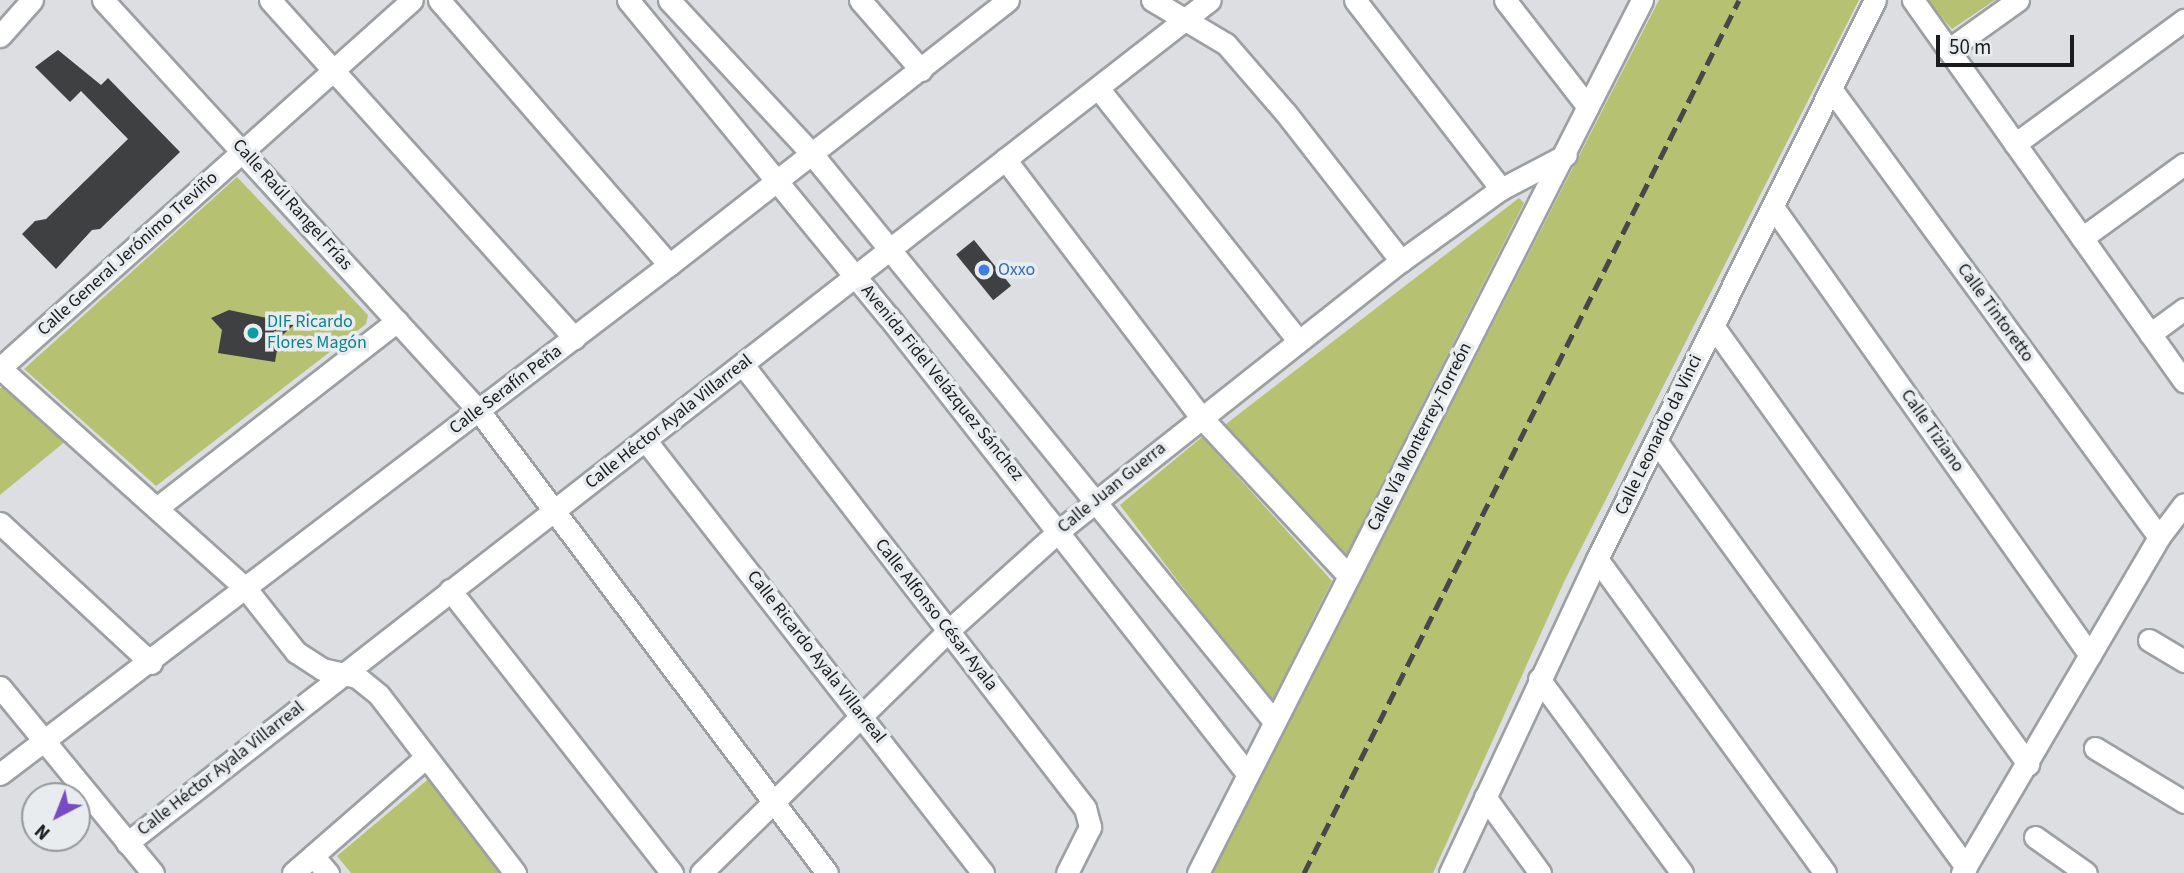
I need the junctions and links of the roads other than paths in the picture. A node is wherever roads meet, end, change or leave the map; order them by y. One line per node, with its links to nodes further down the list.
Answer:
1 (32, 0): 20 (street)
2 (103, 0): 28 (street, Calle Raúl Rangel Frías)
3 (270, 0): 22 (street)
4 (412, 0): 22 (street, Calle General Jerónimo Treviño)
5 (439, 0): 39 (street)
6 (628, 0): 33 (street, Avenida Fidel Velázquez Sánchez)
7 (669, 0): 29 (street)
8 (860, 0): 23 (street)
9 (1008, 0): 23 (street, Calle Serafín Peña)
10 (1152, 0): 18 (street)
11 (1210, 0): 18 (street, Calle Héctor Ayala Villarreal)
12 (1355, 0): 34 (street)
13 (1505, 0): 26 (street)
14 (1642, 0): 26 (street, Calle Vía Monterrey-Torreón)
15 (1875, 0): 25 (street, Calle Leonardo da Vinci)
16 (1913, 0): 21 (street)
17 (2018, 0): 21 (street)
18 (1188, 17): 24 (street, Calle Héctor Ayala Villarreal); 38 (street)
19 (2184, 20): 27 (street)
20 (0, 36)
21 (1948, 50): 27 (street)
22 (334, 70): 28 (street, Calle General Jerónimo Treviño); 45 (street)
23 (921, 70): 29 (street, Calle Serafín Peña)
24 (1098, 88): 31 (street, Calle Héctor Ayala Villarreal); 46 (street)
25 (1831, 89): 35 (street, Calle Leonardo da Vinci); 60 (street, Calle Tintoretto)
26 (1588, 107): 30 (street, Calle Vía Monterrey-Torreón)
27 (2015, 144): 36 (street)
28 (243, 150): 42 (street, Calle Raúl Rangel Frías); 48 (street, Calle General Jerónimo Treviño)
29 (812, 154): 33 (street, Calle Serafín Peña); 37 (street)
30 (1566, 155): 34 (street, Calle Juan Guerra); 62 (street, Calle Vía Monterrey-Torreón)
31 (1005, 159): 37 (street, Calle Héctor Ayala Villarreal); 51 (street)
32 (2184, 164): 36 (street)
33 (777, 181): 39 (street, Calle Serafín Peña); 40 (street, Avenida Fidel Velázquez Sánchez)
34 (1501, 189): 38 (street, Calle Juan Guerra)
35 (1773, 207): 43 (street, Calle Leonardo da Vinci); 67 (street, Calle Tiziano)
36 (2082, 238): 44 (street)
37 (889, 246): 40 (street, Calle Héctor Ayala Villarreal); 54 (street)
38 (1401, 261): 46 (street, Calle Juan Guerra)
39 (669, 265): 45 (street, Calle Serafín Peña)
40 (854, 274): 47 (street, Calle Héctor Ayala Villarreal); 59 (street, Avenida Fidel Velázquez Sánchez)
41 (2184, 309): 44 (street)
42 (397, 321): 50 (street, Calle Raúl Rangel Frías); 56 (street)
43 (1713, 326): 53 (street, Calle Leonardo da Vinci); 78 (street)
44 (2150, 334): 49 (street)
45 (574, 338): 50 (street, Calle Serafín Peña)
46 (1297, 339): 51 (street, Calle Juan Guerra)
47 (743, 365): 52 (street, Calle Héctor Ayala Villarreal); 65 (street, Calle Alfonso César Ayala)
48 (0, 368): 56 (street)
49 (2184, 381)
50 (479, 411): 57 (street, Calle Raúl Rangel Frías); 63 (street, Calle Serafín Peña)
51 (1200, 417): 54 (street, Calle Juan Guerra); 62 (street)
52 (646, 441): 57 (street, Calle Héctor Ayala Villarreal); 73 (street, Calle Ricardo Ayala Villarreal)
53 (1656, 441): 61 (street, Calle Leonardo da Vinci); 87 (street)
54 (1094, 501): 59 (street, Calle Juan Guerra); 74 (street)
55 (2184, 504): 60 (street)
56 (158, 507): 63 (street)
57 (554, 510): 64 (street, Calle Héctor Ayala Villarreal); 82 (street, Calle Raúl Rangel Frías)
58 (0, 523): 69 (street)
59 (1059, 530): 65 (street, Calle Juan Guerra); 79 (street, Avenida Fidel Velázquez Sánchez)
60 (2159, 537): 67 (street)
61 (1597, 559): 71 (street, Calle Leonardo da Vinci); 101 (street)
62 (1349, 576): 74 (street, Calle Vía Monterrey-Torreón)
63 (247, 590): 69 (street, Calle Serafín Peña); 70 (street)
64 (450, 590): 70 (street, Calle Héctor Ayala Villarreal); 92 (street)
65 (948, 630): 73 (street, Calle Juan Guerra); 96 (street, Calle Alfonso César Ayala)
66 (2149, 640): 68 (street)
67 (2090, 655): 78 (street)
68 (2184, 661)
69 (151, 663): 75 (street, Calle Serafín Peña)
70 (344, 673): 77 (street); 85 (street, Calle Héctor Ayala Villarreal)
71 (1539, 679): 81 (street, Calle Leonardo da Vinci); 100 (street)
72 (0, 687): 75 (street)
73 (862, 715): 82 (street, Calle Juan Guerra); 95 (street, Calle Ricardo Ayala Villarreal)
74 (1273, 720): 79 (street, Calle Vía Monterrey-Torreón)
75 (44, 741): 80 (street, Calle Serafín Peña); 85 (street)
76 (2095, 748): 83 (street)
77 (426, 757): 86 (street); 91 (street)
78 (2028, 764): 87 (street)
79 (1247, 773): 97 (street, Calle Vía Monterrey-Torreón)
80 (0, 774)
81 (1485, 797): 98 (street, Calle Leonardo da Vinci); 99 (street)
82 (772, 800): 93 (street, Calle Juan Guerra); 94 (street, Calle Raúl Rangel Frías)
83 (2184, 802)
84 (2035, 837): 102 (street)
85 (127, 843): 88 (street)
86 (313, 856): 89 (street); 90 (street)
87 (1964, 870)
88 (153, 873)
89 (293, 873)
90 (328, 873)
91 (516, 873)
92 (672, 873)
93 (701, 873)
94 (827, 873)
95 (983, 873)
96 (1067, 873)
97 (1198, 873)
98 (1450, 873)
99 (1540, 873)
100 (1682, 873)
101 (1825, 873)
102 (2085, 873)

